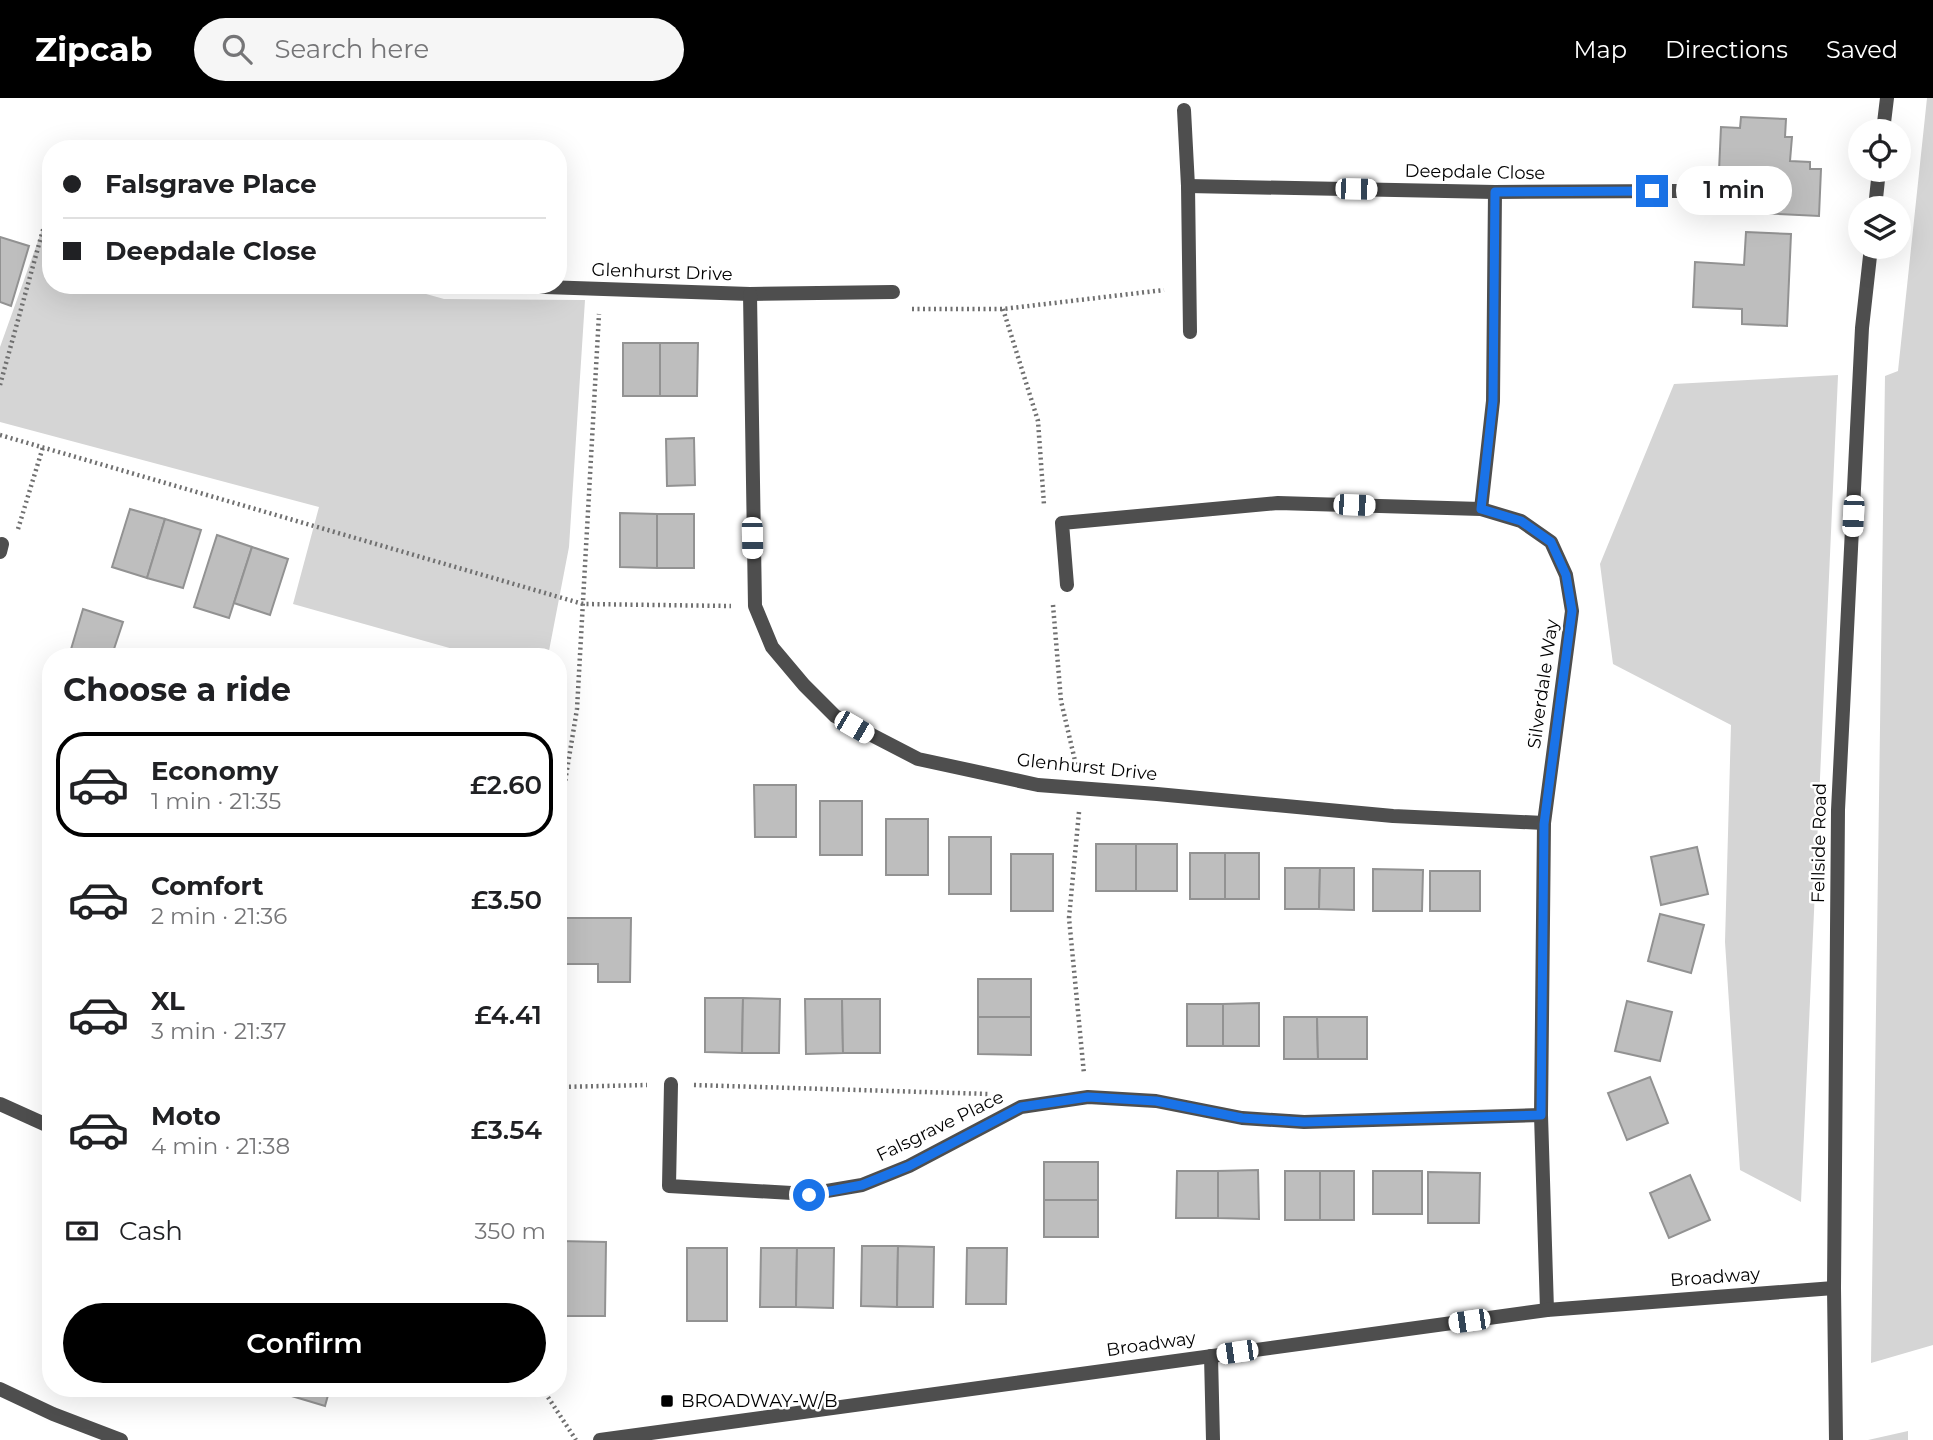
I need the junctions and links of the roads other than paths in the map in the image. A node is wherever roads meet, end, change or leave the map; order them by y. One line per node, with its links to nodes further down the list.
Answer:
1 (1886, 98): 3 (street)
2 (1184, 110): 4 (street)
3 (1884, 119)
4 (1188, 186): 6 (street, Deepdale Close); 11 (street)
5 (1678, 191): 6 (street, Deepdale Close)
6 (1495, 192): 12 (street)
7 (1870, 259): 19 (street, Fellside Road)
8 (567, 288): 10 (street, Glenhurst Drive)
9 (893, 292): 10 (street, Glenhurst Drive)
10 (750, 294): 14 (street, Glenhurst Drive)
11 (1190, 332)
12 (1481, 509): 13 (street, Silverdale Way); 14 (street, Silverdale Way)
13 (1067, 585)
14 (1544, 824): 17 (street, Silverdale Way)
15 (671, 1084): 17 (street, Falsgrave Place)
16 (0, 1104): 18 (street)
17 (1541, 1115): 20 (street, Silverdale Way)
18 (42, 1123)
19 (1834, 1287): 20 (street, Broadway); 26 (street, Fellside Road)
20 (1547, 1310): 21 (street, Broadway)
21 (1211, 1356): 24 (street, Broadway); 25 (street)
22 (0, 1389): 23 (street)
23 (121, 1440)
24 (600, 1440)
25 (1213, 1440)
26 (1836, 1440)

